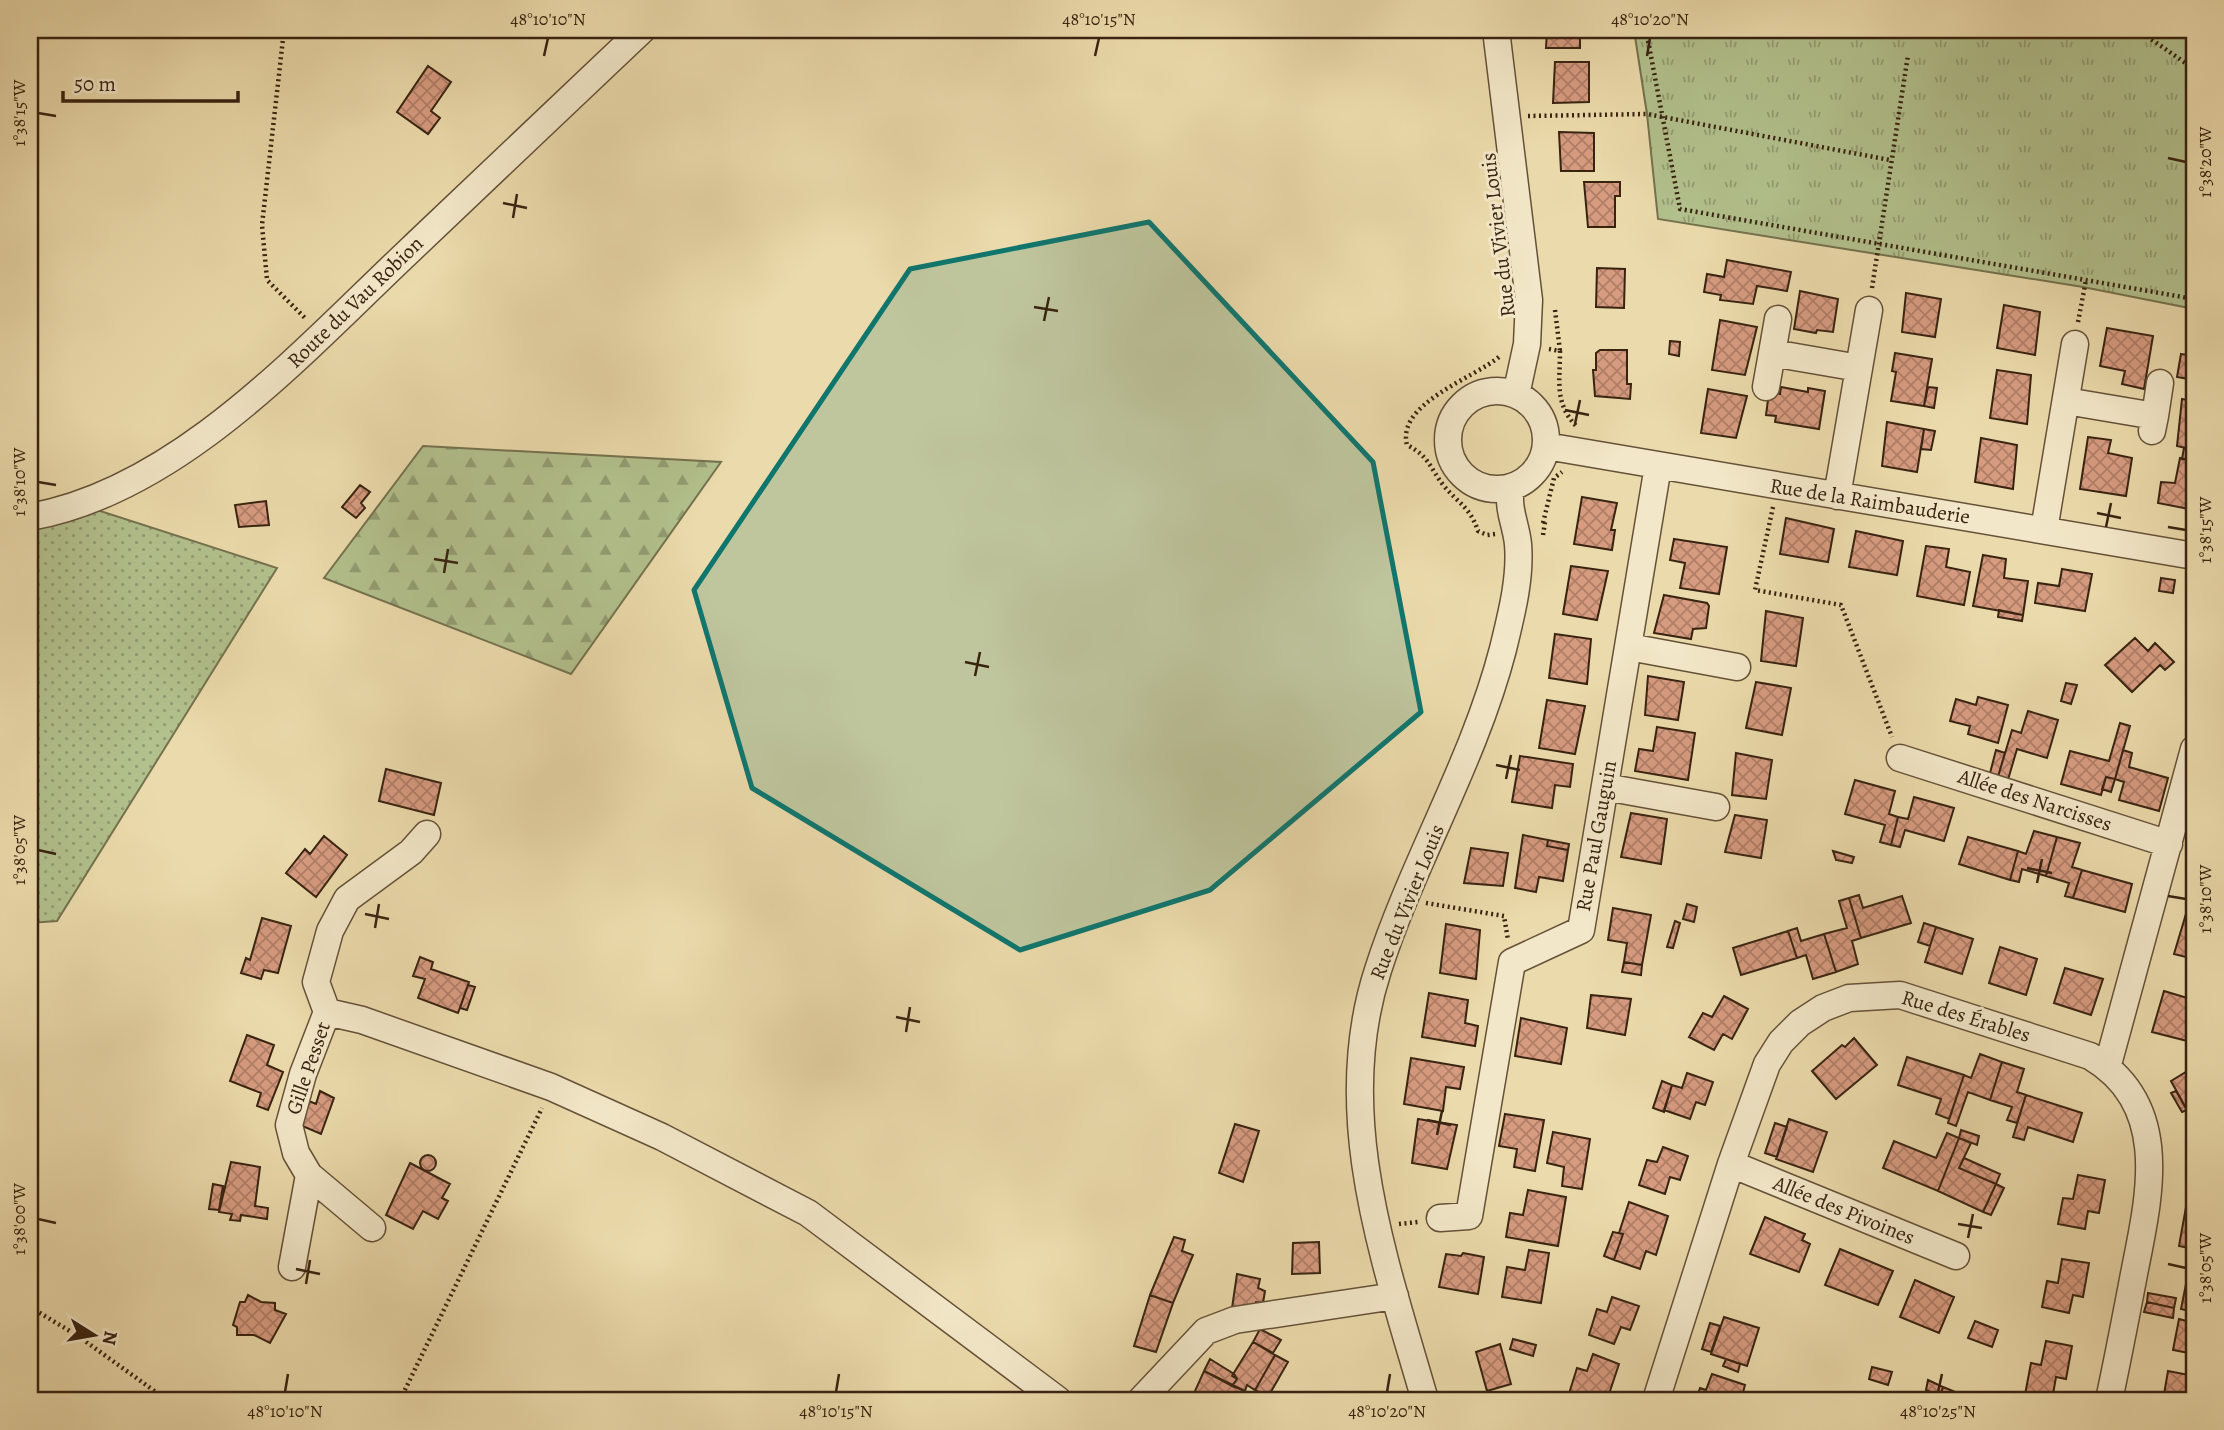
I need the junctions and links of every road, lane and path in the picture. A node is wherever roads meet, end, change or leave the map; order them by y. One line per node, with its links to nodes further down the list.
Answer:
1 (284, 30): 16 (path)
2 (642, 30): 16 (street, Route du Vau Robion)
3 (1496, 30): 8 (street, Rue du Vivier Louis)
4 (1646, 30): 9 (path)
5 (2138, 30): 7 (path)
6 (1908, 55): 10 (path)
7 (2194, 69)
8 (1507, 116): 9 (path); 17 (street, Rue du Vivier Louis)
9 (1665, 118): 10 (path); 11 (path)
10 (1890, 160): 11 (path)
11 (1881, 245): 12 (path); 14 (path)
12 (2086, 280): 13 (path); 18 (path)
13 (2194, 299)
14 (1869, 310): 20 (street)
15 (1778, 319): 19 (street)
16 (321, 334): 32 (street, Route du Vau Robion)
17 (1517, 341): 23 (street, Rue du Vivier Louis); 26 (path); 35 (path, Rue du Vivier Louis)
18 (2075, 344): 24 (street)
19 (1772, 353): 20 (street); 22 (street)
20 (1859, 368): 31 (street)
21 (2160, 383): 24 (street)
22 (1766, 387)
23 (1516, 395): 25 (street); 30 (street)
24 (2066, 401): 34 (street)
25 (1546, 446): 26 (street, Rue de la Raimbauderie); 30 (street)
26 (1587, 454): 27 (street, Rue de la Raimbauderie)
27 (1658, 466): 29 (street, Rue de la Raimbauderie); 38 (street, Rue Paul Gauguin)
28 (1554, 478): 33 (path)
29 (1777, 485): 31 (street, Rue de la Raimbauderie); 41 (path)
30 (1511, 488): 35 (street, Rue du Vivier Louis)
31 (1837, 496): 34 (street, Rue de la Raimbauderie)
32 (30, 517)
33 (1545, 522): 35 (path, Rue du Vivier Louis); 36 (path)
34 (2044, 530): 37 (street, Rue de la Raimbauderie)
35 (1517, 534): 58 (street, Rue du Vivier Louis)
36 (1542, 548)
37 (2194, 556)
38 (1629, 647): 39 (street); 42 (street, Rue Paul Gauguin)
39 (1737, 667)
40 (2194, 748): 45 (street)
41 (1900, 758): 45 (street, Allée des Narcisses)
42 (1605, 787): 43 (street); 47 (street, Rue Paul Gauguin)
43 (1716, 807)
44 (427, 834): 48 (street, Gille Pesset)
45 (2169, 844): 49 (street)
46 (1426, 890): 47 (path)
47 (1512, 961): 53 (street)
48 (327, 1012): 50 (street); 52 (street, Gille Pesset)
49 (2107, 1068): 51 (street, Rue des Érables); 66 (street, Rue des Érables)
50 (551, 1087): 61 (path); 62 (street)
51 (1731, 1164): 56 (street, Allée des Pivoines); 65 (street, Rue des Érables)
52 (309, 1175): 54 (street, Gille Pesset); 57 (street)
53 (1440, 1218): 55 (path)
54 (372, 1228)
55 (1399, 1236)
56 (1956, 1256)
57 (292, 1267)
58 (1395, 1296): 63 (street); 64 (street, Rue du Vivier Louis)
59 (30, 1307): 60 (path)
60 (167, 1400)
61 (400, 1400)
62 (1058, 1400)
63 (1141, 1400)
64 (1425, 1400)
65 (1656, 1400)
66 (2109, 1400)

